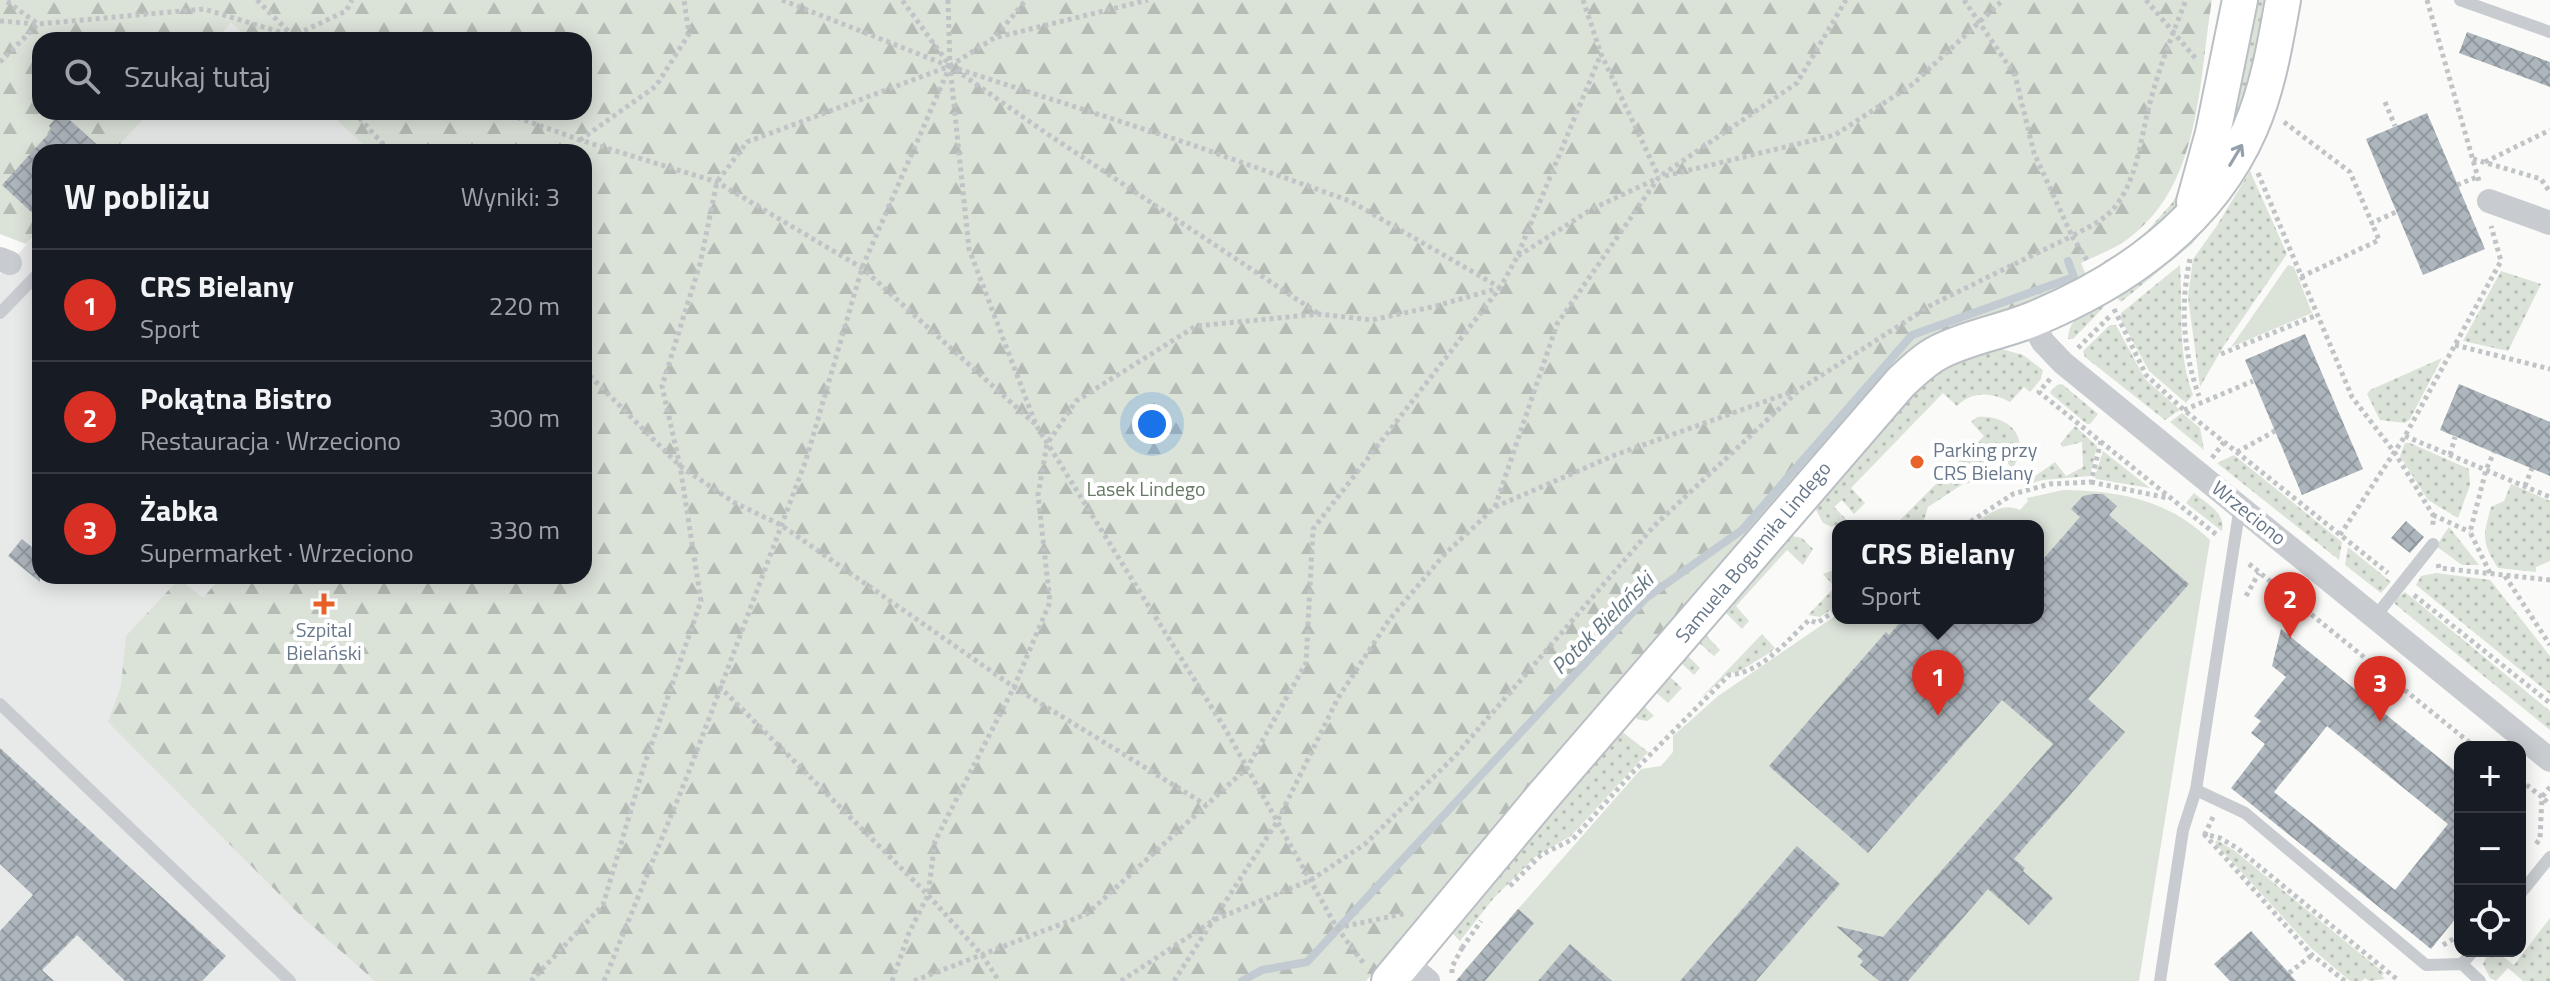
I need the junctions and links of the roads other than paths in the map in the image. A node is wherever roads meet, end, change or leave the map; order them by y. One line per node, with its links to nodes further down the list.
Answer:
1 (2240, 0): 7 (street)
2 (2283, 0): 7 (street, Samuela Bogumiła Lindego, one-way to 2)
3 (2460, 0): 4 (lane)
4 (2550, 32)
5 (2487, 204): 6 (street)
6 (2550, 223)
7 (2191, 234): 12 (street, Samuela Bogumiła Lindego)
8 (5, 261): 9 (lane)
9 (32, 274)
10 (32, 283): 11 (lane)
11 (0, 313)
12 (2031, 320): 13 (street, Wrzeciono); 23 (street, Samuela Bogumiła Lindego)
13 (2240, 506): 15 (street, Wrzeciono); 18 (lane)
14 (2433, 544): 15 (lane)
15 (2375, 617): 17 (street, Wrzeciono)
16 (0, 704): 24 (lane)
17 (2550, 760)
18 (2196, 790): 22 (lane); 25 (lane)
19 (2550, 857): 20 (lane)
20 (2526, 887)
21 (2468, 957): 22 (lane)
22 (2462, 964): 26 (lane)
23 (1398, 974)
24 (290, 981)
25 (2160, 981)
26 (2480, 981)

